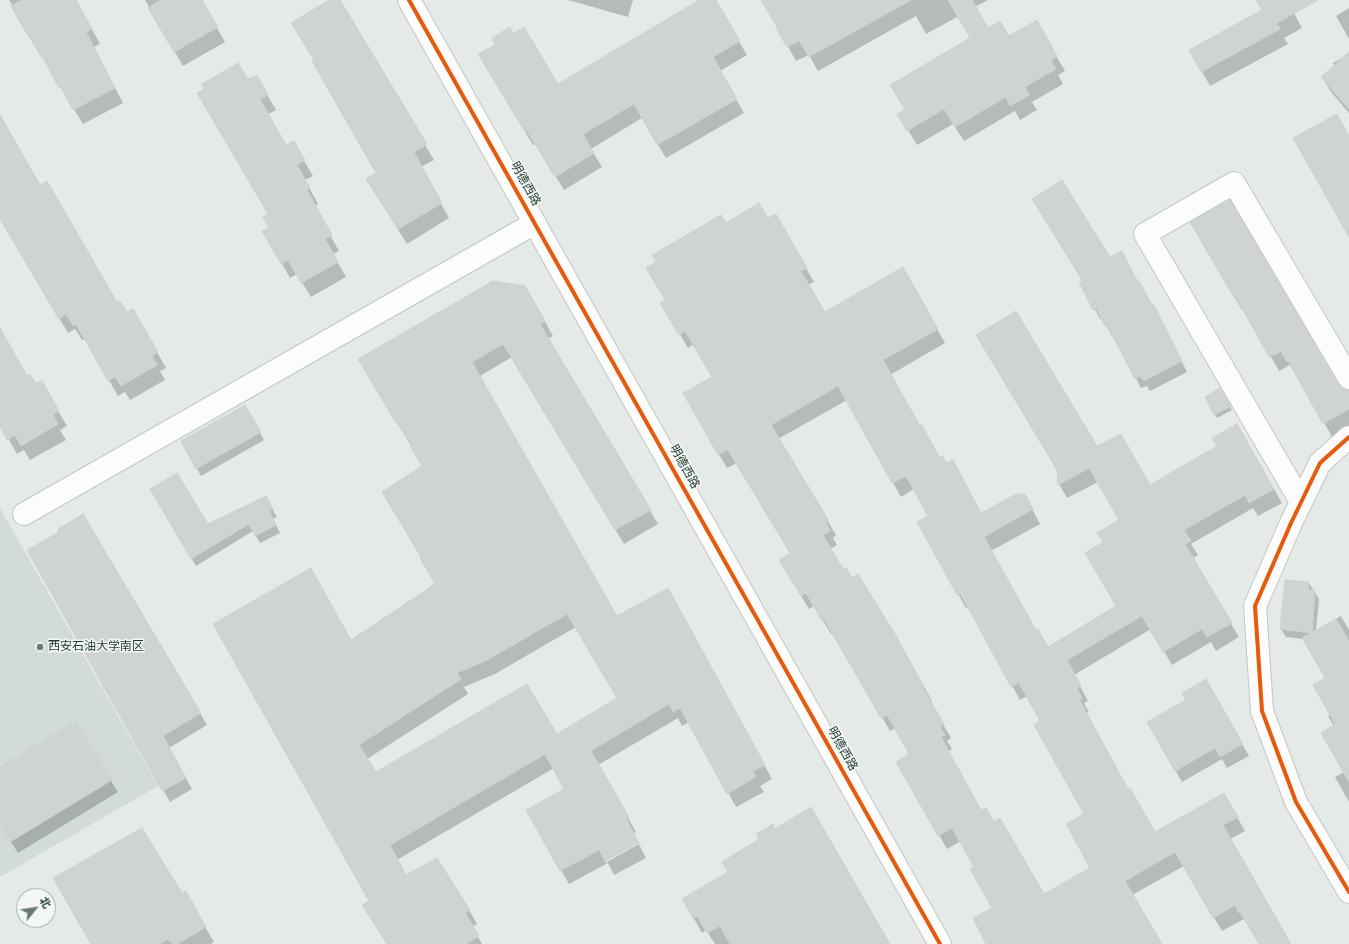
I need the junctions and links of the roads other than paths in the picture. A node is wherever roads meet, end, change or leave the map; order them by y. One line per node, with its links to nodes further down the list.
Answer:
1 (409, 0): 2 (street, 明德西路)
2 (536, 223): 6 (street); 8 (street, 明德西路)
3 (1349, 378): 5 (street)
4 (1349, 437): 5 (street)
5 (1301, 502): 7 (street)
6 (24, 514)
7 (1349, 892)
8 (940, 944)

